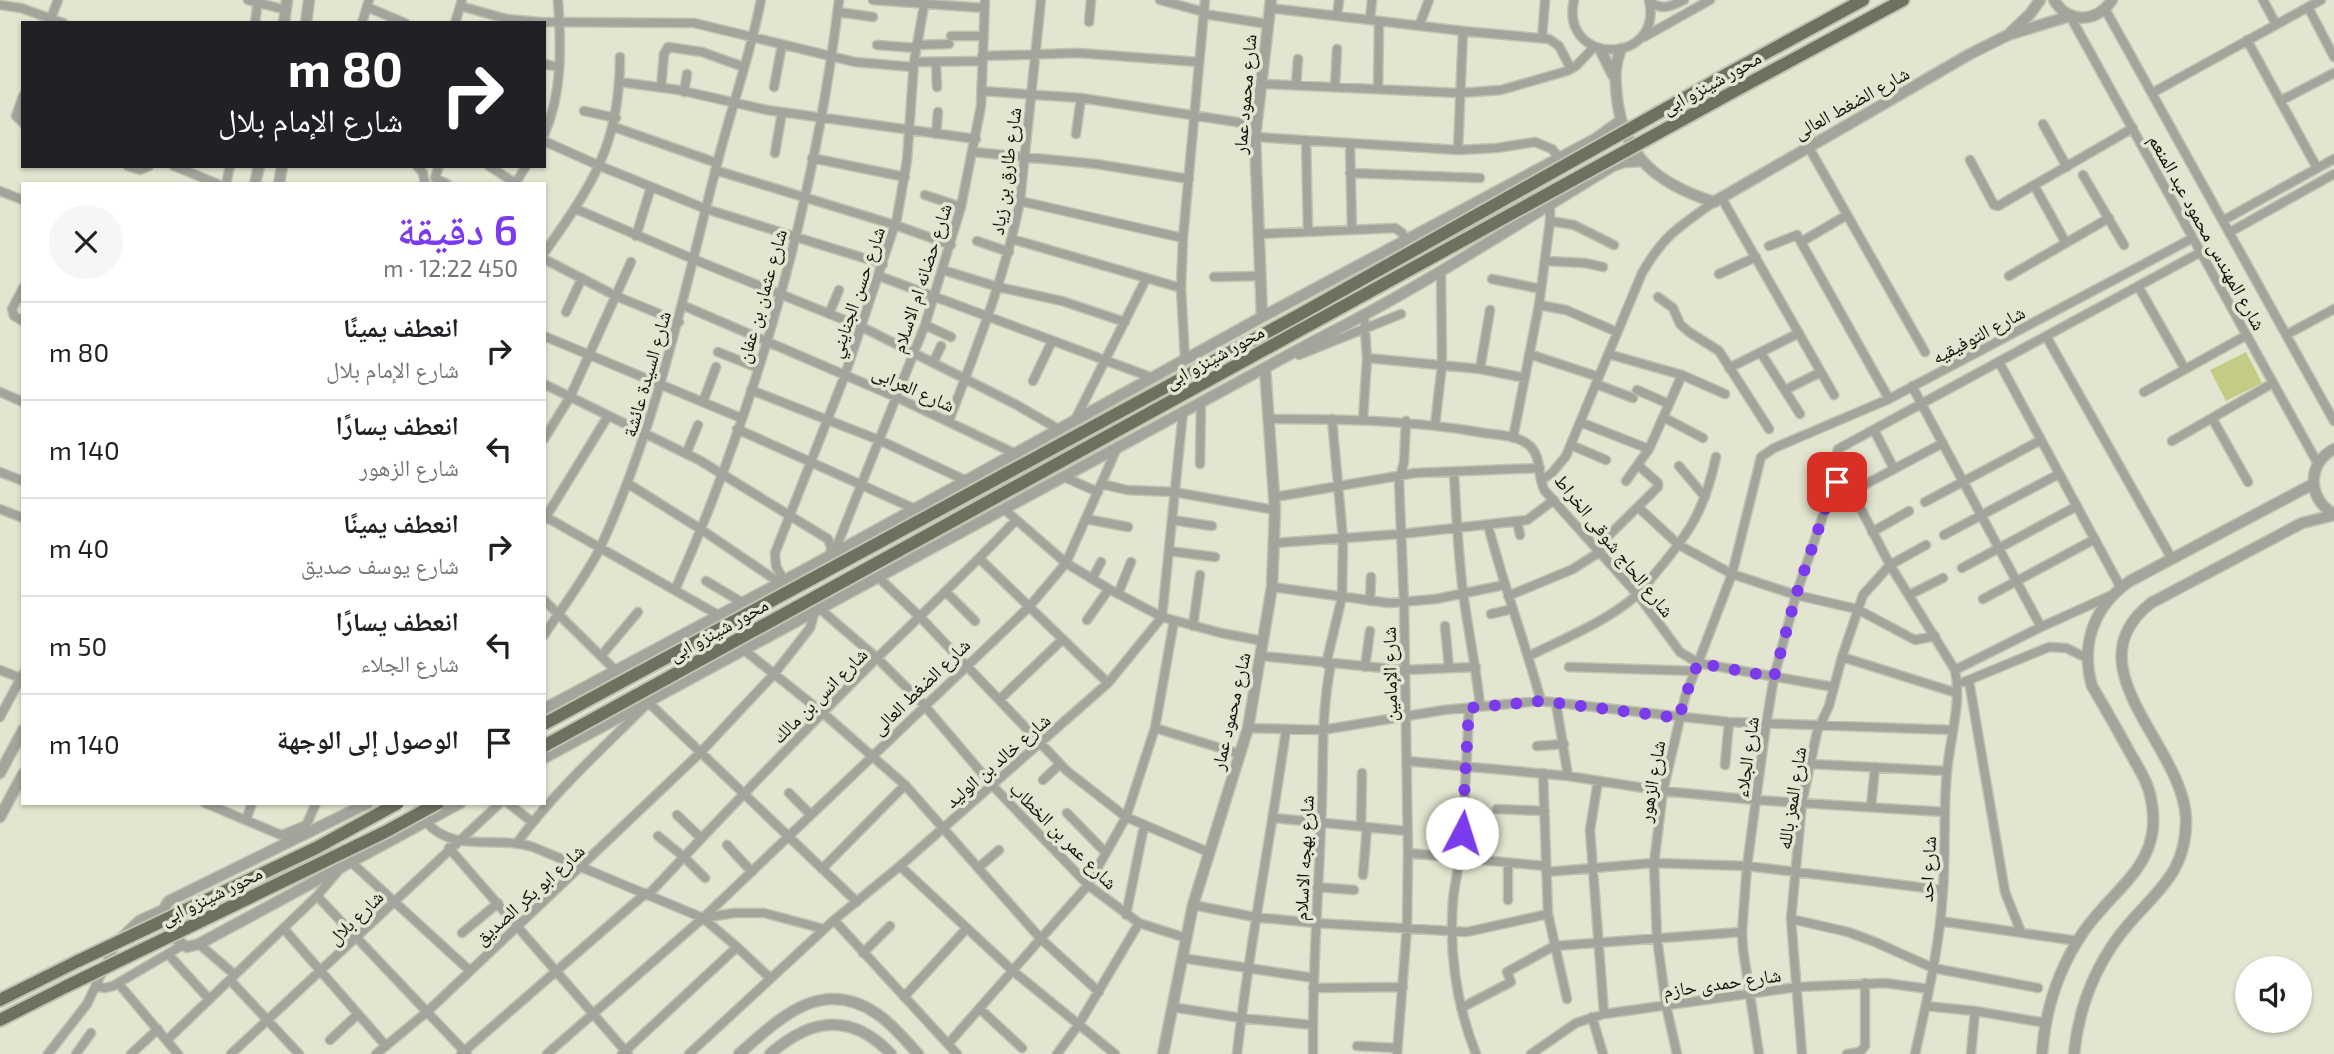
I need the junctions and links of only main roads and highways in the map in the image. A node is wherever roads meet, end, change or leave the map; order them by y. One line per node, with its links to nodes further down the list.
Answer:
1 (1863, 0): 3 (main road, محور شينزو ابى, bridge)
2 (1903, 0): 4 (main road, محور شينزو ابى, bridge)
3 (546, 723)
4 (546, 745)
5 (394, 805): 7 (main road, محور شينزو ابى, bridge)
6 (434, 805): 8 (main road, محور شينزو ابى, bridge)
7 (0, 1000)
8 (0, 1020)

